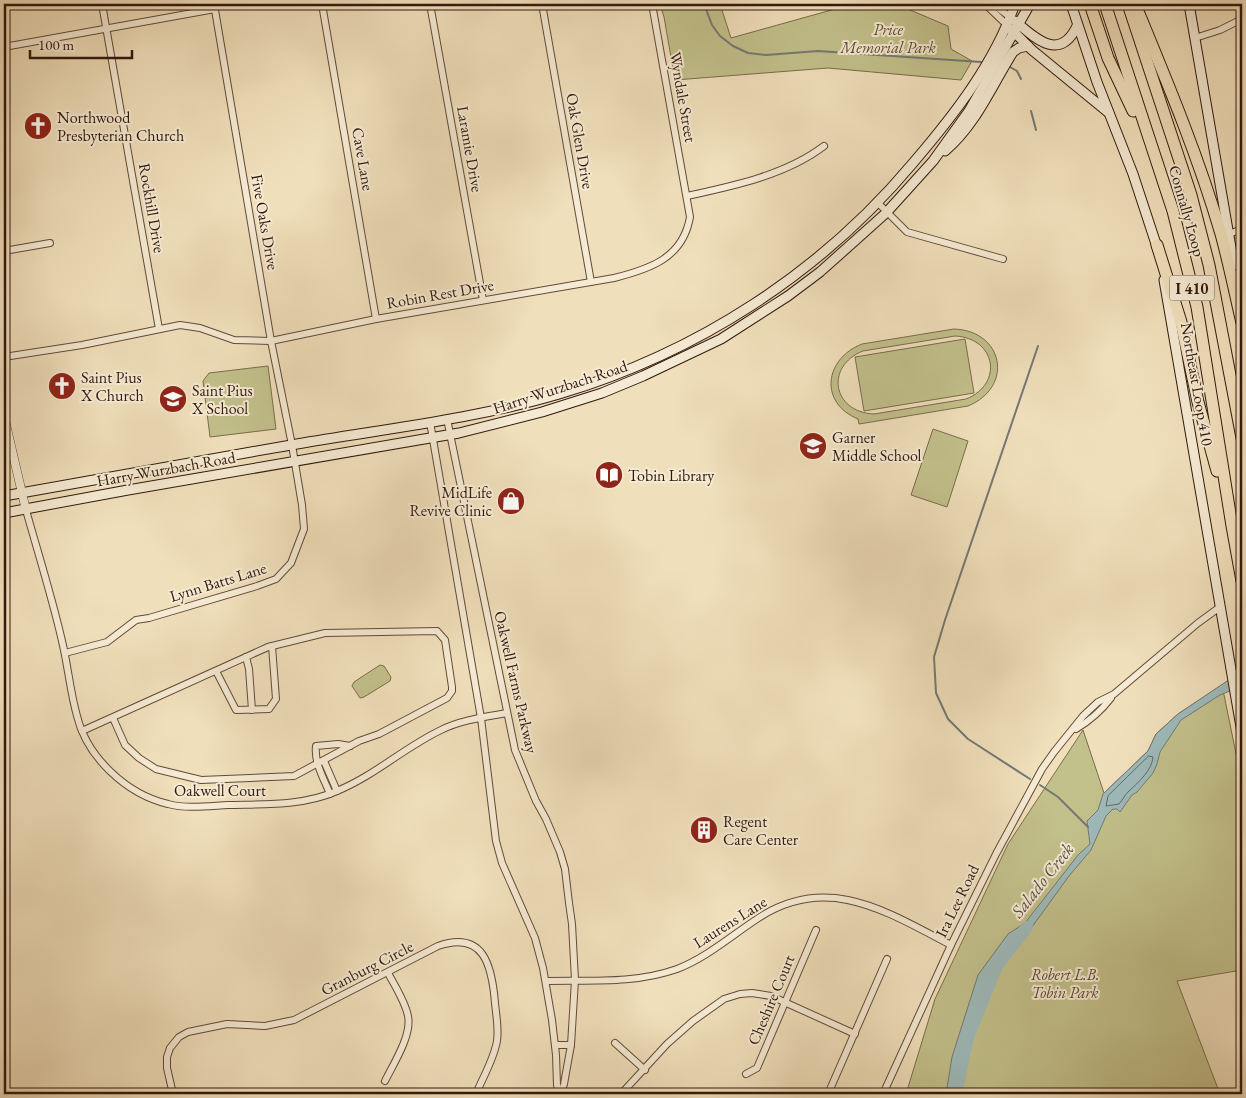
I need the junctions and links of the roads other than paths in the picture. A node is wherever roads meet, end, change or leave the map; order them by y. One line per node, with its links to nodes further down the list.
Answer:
1 (102, 4): 20 (street, Rockhill Drive)
2 (322, 4): 41 (street, Cave Lane)
3 (430, 4): 40 (street, Laramie Drive)
4 (542, 4): 37 (street, Oak Glen Drive)
5 (652, 4): 28 (street, Wyndale Street)
6 (985, 4): 18 (street)
7 (993, 4): 18 (street)
8 (1015, 4): 18 (main road)
9 (1030, 4): 18 (main road, Harry Wurzbach Road)
10 (1071, 4): 19 (main road)
11 (1090, 4): 27 (highway)
12 (1104, 4): 27 (highway, Connally Loop / I 410)
13 (1128, 4): 58 (highway, Connally Loop / I 410)
14 (1135, 4): 43 (highway)
15 (1189, 4): 21 (main road)
16 (215, 6): 20 (street); 45 (street, Five Oaks Drive)
17 (1242, 19): 21 (street)
18 (1013, 24): 19 (main road); 22 (main road, Northeast Loop 410); 26 (main road, Harry Wurzbach Road); 29 (main road, Harry Wurzbach Road)
19 (1077, 26): 24 (main road)
20 (107, 30): 23 (street); 44 (street, Rockhill Drive)
21 (1195, 38): 32 (main road)
22 (1028, 46): 24 (main road, Northeast Loop 410); 26 (main road)
23 (4, 48)
24 (1111, 115): 34 (main road, Northeast Loop 410)
25 (824, 146): 28 (street)
26 (933, 160): 30 (main road, Harry Wurzbach Road)
27 (1156, 162): 65 (highway, Connally Loop / I 410)
28 (687, 196): 37 (street, Robin Rest Drive)
29 (878, 202): 30 (street); 38 (main road, Harry Wurzbach Road)
30 (886, 213): 36 (street); 39 (main road, Harry Wurzbach Road)
31 (1242, 229): 32 (street)
32 (1229, 234): 42 (main road)
33 (50, 243): 35 (street)
34 (1157, 245): 65 (highway); 67 (main road, Northeast Loop 410)
35 (4, 251)
36 (1003, 259)
37 (591, 282): 40 (street, Robin Rest Drive)
38 (780, 287): 39 (street); 46 (main road, Harry Wurzbach Road)
39 (788, 296): 48 (main road, Harry Wurzbach Road)
40 (483, 300): 41 (street, Robin Rest Drive)
41 (376, 319): 45 (street, Robin Rest Drive)
42 (1242, 319)
43 (1242, 323)
44 (159, 329): 45 (street, Robin Rest Drive); 47 (street, Robin Rest Drive)
45 (271, 341): 59 (street, Five Oaks Drive)
46 (660, 355): 48 (street); 49 (main road, Harry Wurzbach Road)
47 (4, 357)
48 (665, 366): 51 (main road, Harry Wurzbach Road)
49 (562, 393): 50 (main road, Harry Wurzbach Road); 51 (street)
50 (538, 400): 52 (street); 54 (main road, Harry Wurzbach Road)
51 (566, 404): 52 (main road, Harry Wurzbach Road)
52 (542, 412): 56 (main road, Harry Wurzbach Road)
53 (4, 416): 61 (street)
54 (447, 419): 55 (main road, Harry Wurzbach Road); 56 (street, Oakwell Farms Parkway)
55 (430, 422): 57 (street, Oakwell Farms Parkway); 59 (main road, Harry Wurzbach Road)
56 (450, 435): 57 (main road, Harry Wurzbach Road); 73 (street, Oakwell Farms Parkway)
57 (433, 438): 60 (main road, Harry Wurzbach Road); 75 (street, Oakwell Farms Parkway)
58 (1242, 438)
59 (292, 445): 60 (street, Lynn Batts Lane); 61 (main road, Harry Wurzbach Road)
60 (295, 462): 63 (main road, Harry Wurzbach Road); 69 (street, Lynn Batts Lane)
61 (23, 493): 62 (main road, Harry Wurzbach Road); 63 (street)
62 (4, 496)
63 (26, 510): 64 (main road, Harry Wurzbach Road); 69 (street, Oakwell Court)
64 (4, 513)
65 (1232, 526): 66 (highway, Connally Loop / I 410)
66 (1242, 581)
67 (1220, 607): 77 (main road, Northeast Loop 410); 82 (street, Ira Lee Road)
68 (272, 646): 70 (street); 72 (street); 78 (street)
69 (65, 653): 76 (street, Oakwell Court)
70 (246, 657): 71 (street); 72 (street)
71 (216, 671): 72 (street); 74 (street)
72 (252, 710)
73 (507, 713): 75 (street, Oakwell Court); 85 (street, Oakwell Farms Parkway)
74 (113, 718): 76 (street); 79 (street)
75 (481, 718): 80 (street, Oakwell Court); 86 (street, Oakwell Farms Parkway)
76 (82, 731): 80 (street, Oakwell Court)
77 (1242, 733)
78 (350, 746): 79 (street); 79 (street)
79 (321, 763): 80 (street)
80 (333, 793)
81 (816, 930): 87 (street, Cheshire Court)
82 (951, 946): 85 (street, Laurens Lane); 100 (street, Ira Lee Road)
83 (887, 959): 88 (street)
84 (388, 973): 94 (street); 95 (street, Granburg Circle); 96 (street, Granburg Circle)
85 (575, 980): 86 (street, Laurens Lane); 91 (street, Oakwell Farms Parkway)
86 (546, 981): 90 (street, Oakwell Farms Parkway)
87 (784, 1003): 88 (street); 92 (street); 93 (street, Cheshire Court)
88 (855, 1034): 99 (street)
89 (615, 1043): 92 (street)
90 (555, 1045): 91 (street); 97 (street, Oakwell Farms Parkway)
91 (571, 1045): 97 (street, Oakwell Farms Parkway)
92 (645, 1070): 98 (street)
93 (746, 1074)
94 (385, 1081)
95 (173, 1094)
96 (476, 1094)
97 (560, 1094)
98 (622, 1094)
99 (828, 1094)
100 (883, 1094)

